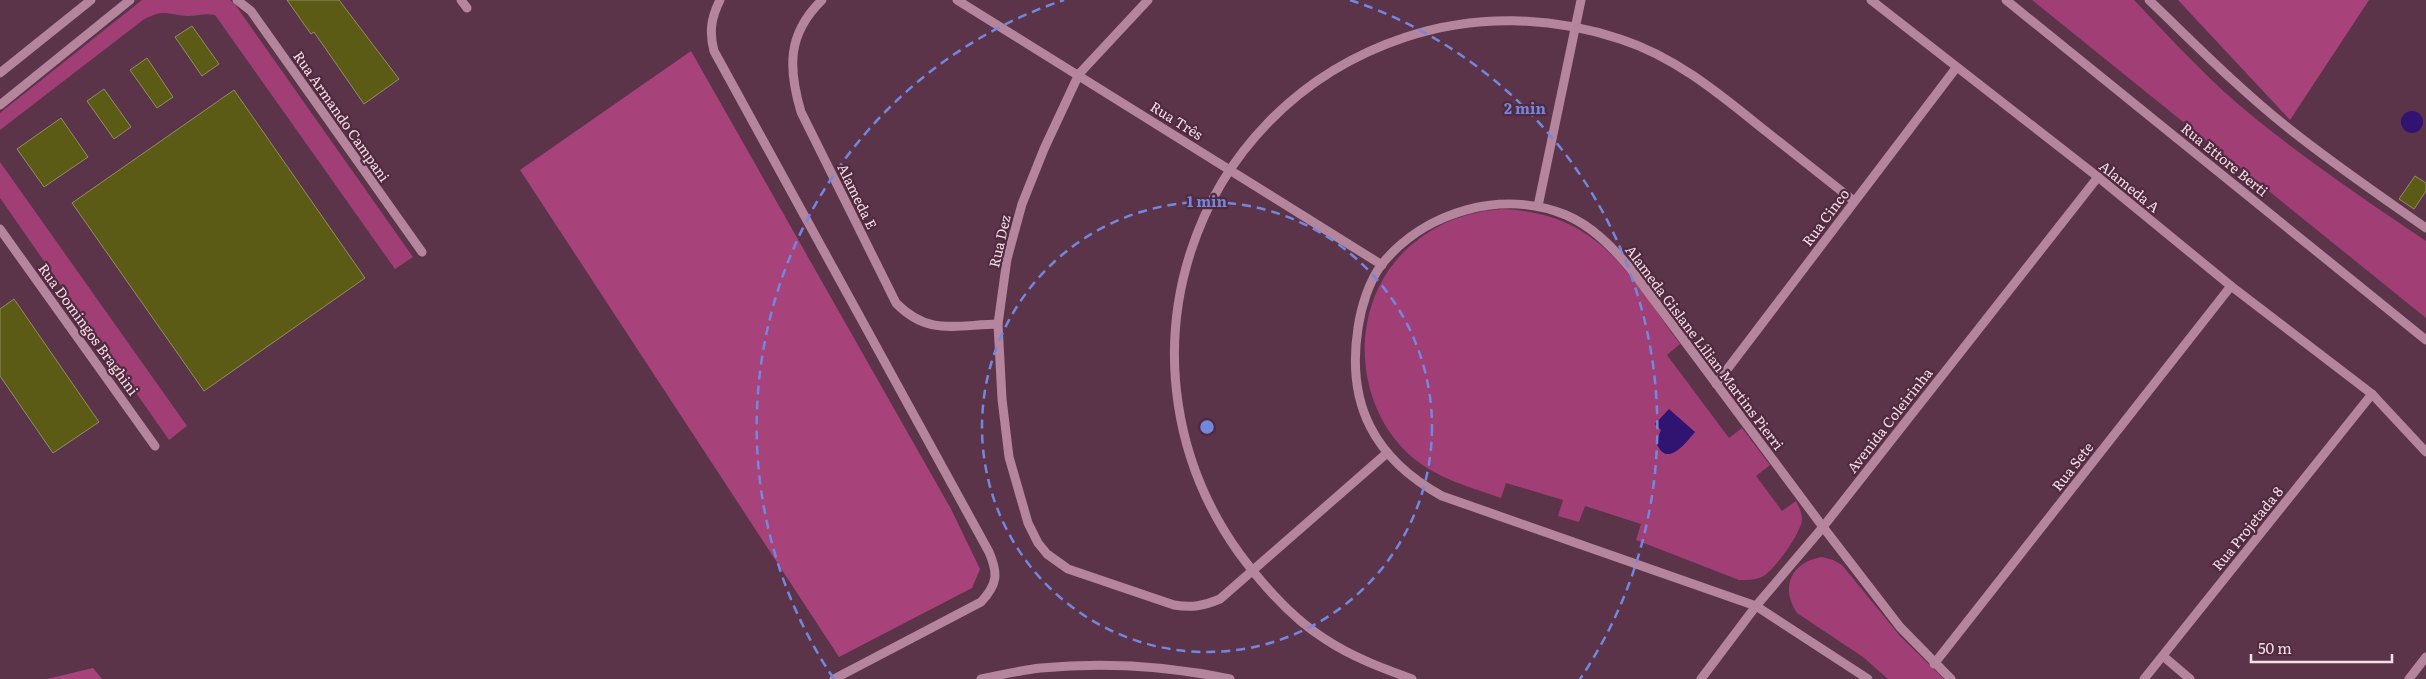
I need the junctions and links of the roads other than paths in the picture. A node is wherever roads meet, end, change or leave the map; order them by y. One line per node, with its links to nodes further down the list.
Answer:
1 (91, 0): 14 (street)
2 (130, 0): 16 (street)
3 (237, 0): 23 (street, Rua Armando Campani)
4 (720, 0): 39 (street)
5 (822, 0): 26 (street, Alameda E)
6 (957, 0): 15 (street, Rua Três)
7 (1148, 0): 15 (street, Rua Dez)
8 (1581, 0): 12 (street)
9 (1871, 0): 13 (street, Alameda A)
10 (2006, 0): 27 (street, Rua Ettore Berti)
11 (2149, 0): 22 (street)
12 (1576, 26): 17 (street); 19 (street); 20 (street)
13 (1956, 68): 18 (street, Alameda A); 19 (street, Rua Cinco)
14 (0, 73)
15 (1079, 74): 17 (street, Rua Três); 26 (street, Rua Dez)
16 (0, 105)
17 (1230, 169): 24 (street, Rua Três); 34 (street)
18 (2098, 177): 25 (street, Alameda A); 33 (street, Avenida Coleirinha)
19 (1854, 201): 28 (street, Rua Cinco)
20 (1538, 206): 24 (street, Alameda Gislane Lílian Martins Pierri); 28 (street, Alameda Gislane Lílian Martins Pierri)
21 (0, 228): 30 (street, Rua Domingos Braghini)
22 (2426, 228)
23 (422, 252)
24 (1382, 265): 32 (street, Alameda Gislane Lílian Martins Pierri)
25 (2231, 286): 29 (street, Alameda A); 38 (street, Rua Sete)
26 (998, 324): 34 (street, Rua Dez)
27 (2426, 340)
28 (1716, 384): 33 (street, Alameda Gislane Lílian Martins Pierri)
29 (2372, 394): 31 (street, Alameda A); 36 (street, Rua Projetada 8)
30 (155, 446)
31 (2426, 452)
32 (1387, 453): 34 (street, Rua Dez); 35 (street, Alameda Gislane Lílian Martins Pierri)
33 (1823, 527): 35 (street, Avenida Coleirinha); 38 (street, Alameda Gislane Lílian Martins Pierri)
34 (1252, 571): 42 (street)
35 (1756, 606): 43 (street, Avenida Coleirinha); 44 (street, Alameda Gislane Lílian Martins Pierri)
36 (2163, 656): 46 (street, Rua Projetada 8); 47 (street)
37 (2426, 657): 48 (street)
38 (1934, 664): 45 (street, Alameda Gislane Lílian Martins Pierri)
39 (834, 679)
40 (981, 679): 41 (street)
41 (1230, 679)
42 (1412, 679)
43 (1702, 679)
44 (1868, 679)
45 (1951, 679)
46 (2144, 679)
47 (2190, 679)
48 (2409, 679)

